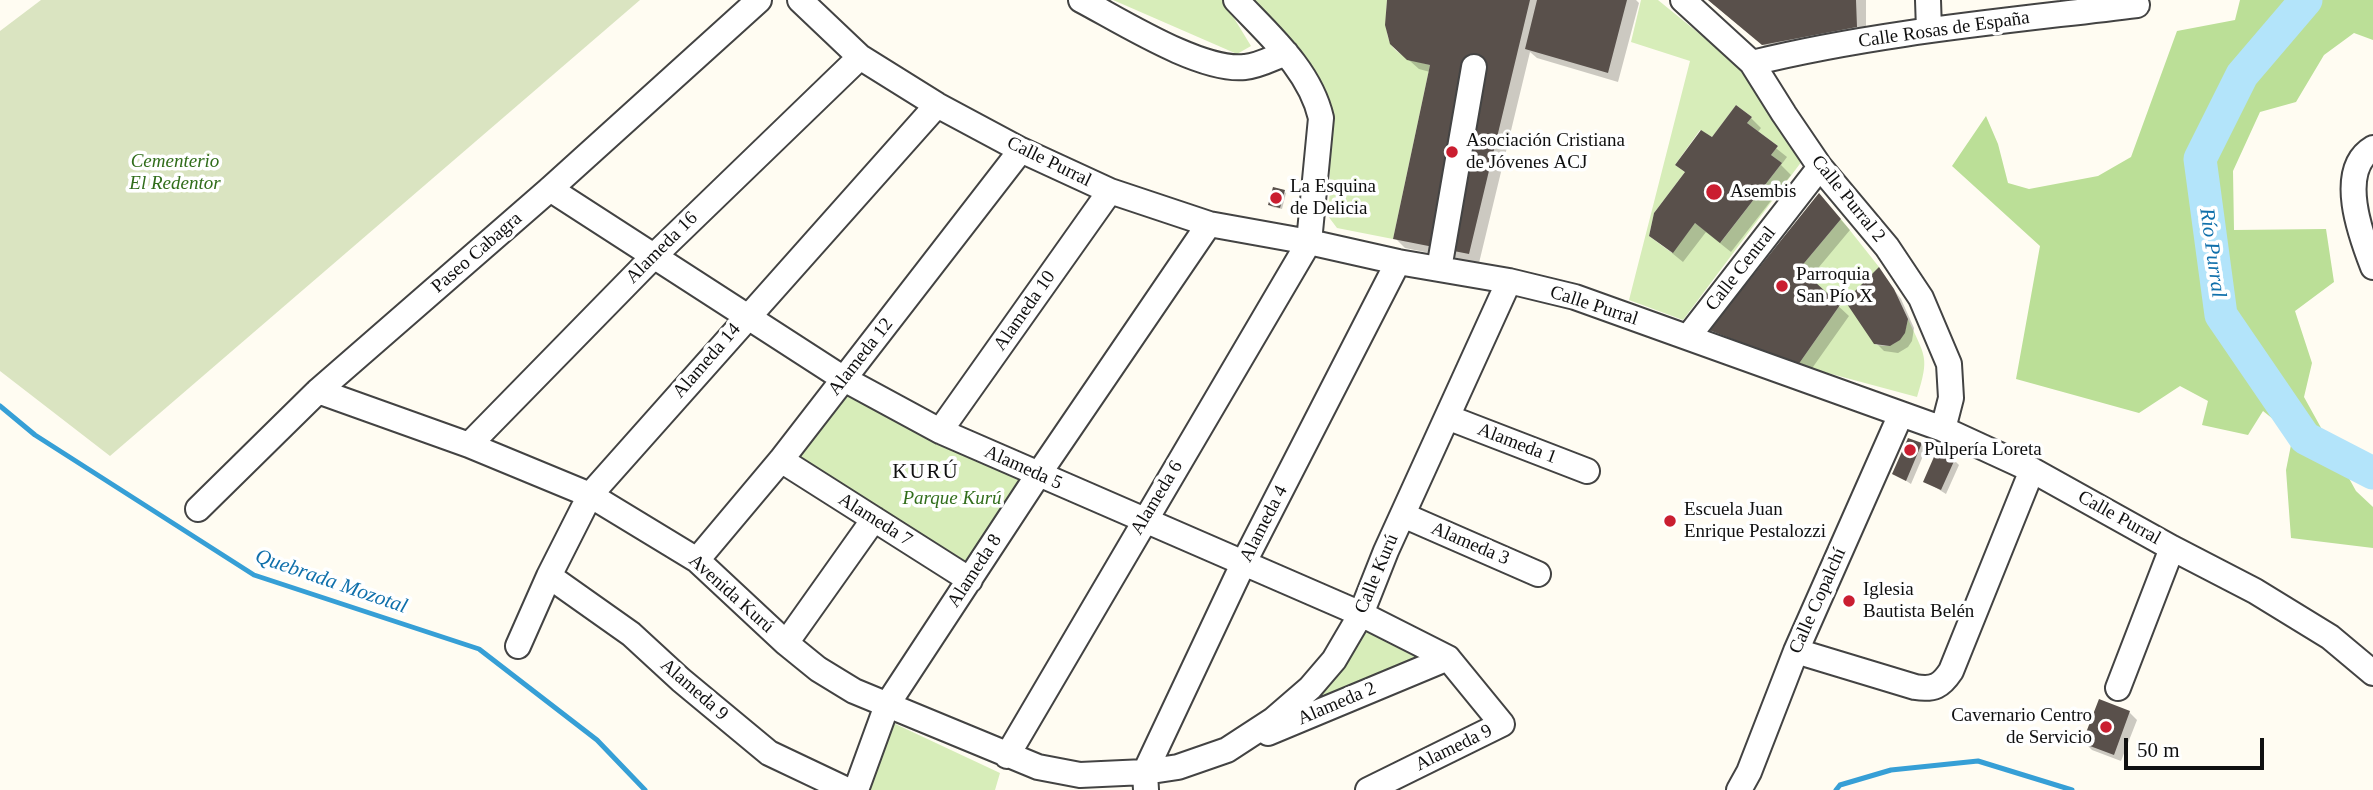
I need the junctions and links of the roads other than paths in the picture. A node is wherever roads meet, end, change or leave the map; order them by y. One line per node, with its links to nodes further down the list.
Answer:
1 (759, 0): 17 (street, Paseo Cabagra)
2 (800, 0): 10 (street, Calle Purral)
3 (1082, 0): 9 (street)
4 (1236, 0): 9 (street)
5 (1683, 0): 11 (street, Calle Purral 2)
6 (1928, 0): 8 (street)
7 (2137, 5): 8 (street, Calle Rosas de España)
8 (1929, 30): 11 (street, Calle Rosas de España)
9 (1286, 53): 20 (street)
10 (860, 57): 13 (street, Calle Purral); 21 (street, Alameda 16)
11 (1752, 63): 16 (street, Calle Purral 2)
12 (1474, 67): 24 (street)
13 (937, 105): 15 (street, Calle Purral); 26 (street, Alameda 14)
14 (2373, 148): 23 (street)
15 (1021, 150): 18 (street, Calle Purral); 28 (street, Alameda 12)
16 (1820, 167): 27 (street, Calle Central); 32 (street, Calle Purral 2)
17 (550, 189): 21 (street, Alameda 5); 29 (street, Paseo Cabagra)
18 (1110, 191): 19 (street, Calle Purral); 33 (street, Alameda 10)
19 (1209, 224): 20 (street, Calle Purral); 38 (street, Alameda 8)
20 (1309, 242): 22 (street, Calle Purral); 43 (street, Alameda 6)
21 (653, 256): 26 (street, Alameda 5); 34 (street, Alameda 16)
22 (1398, 262): 24 (street, Calle Purral); 46 (street, Alameda 4)
23 (2373, 267)
24 (1439, 269): 25 (street, Calle Purral)
25 (1509, 281): 27 (street, Calle Purral); 31 (street, Calle Kurú)
26 (747, 316): 28 (street, Alameda 5); 39 (street, Alameda 14)
27 (1688, 337): 30 (street, Calle Purral)
28 (844, 379): 33 (street, Alameda 5); 35 (street, Alameda 12)
29 (318, 391): 34 (street, Avenida Kurú); 40 (street, Paseo Cabagra)
30 (1901, 414): 32 (street, Calle Purral); 53 (street, Calle Copalchí)
31 (1447, 417): 37 (street, Alameda 1); 41 (street, Calle Kurú)
32 (1943, 429): 36 (street, Calle Purral)
33 (940, 431): 38 (street, Alameda 5)
34 (469, 444): 39 (street, Avenida Kurú)
35 (781, 460): 42 (street, Alameda 7); 45 (street, Alameda 12)
36 (2032, 470): 44 (street, Calle Purral); 53 (street)
37 (1587, 471)
38 (1038, 475): 43 (street, Alameda 5); 49 (street, Alameda 8)
39 (590, 495): 45 (street, Avenida Kurú); 48 (street, Alameda 14)
40 (198, 509)
41 (1403, 515): 47 (street, Alameda 3); 50 (street, Calle Kurú)
42 (874, 519): 49 (street, Alameda 7); 51 (street)
43 (1143, 520): 46 (street, Alameda 5); 60 (street, Alameda 6)
44 (2172, 548): 55 (street, Calle Purral); 56 (street)
45 (697, 560): 51 (street, Avenida Kurú)
46 (1243, 564): 50 (street, Alameda 5); 61 (street, Alameda 4)
47 (1538, 574)
48 (549, 576): 52 (street, Alameda 14); 63 (street, Alameda 9)
49 (970, 580): 57 (street, Alameda 8)
50 (1361, 614): 54 (street, Alameda 5); 59 (street, Calle Kurú)
51 (786, 643): 57 (street, Avenida Kurú)
52 (518, 646)
53 (1796, 650): 62 (street, Calle Copalchí)
54 (1448, 657): 58 (street, Alameda 5); 59 (street, Alameda 2)
55 (2373, 673)
56 (2118, 688)
57 (887, 705): 60 (street, Avenida Kurú); 64 (street, Alameda 8)
58 (1502, 724): 65 (street, Alameda 9)
59 (1227, 750): 61 (street, Calle Kurú)
60 (1007, 756): 61 (street, Avenida Kurú)
61 (1146, 781)
62 (1744, 781)
63 (847, 790)
64 (856, 790)
65 (1368, 790)

